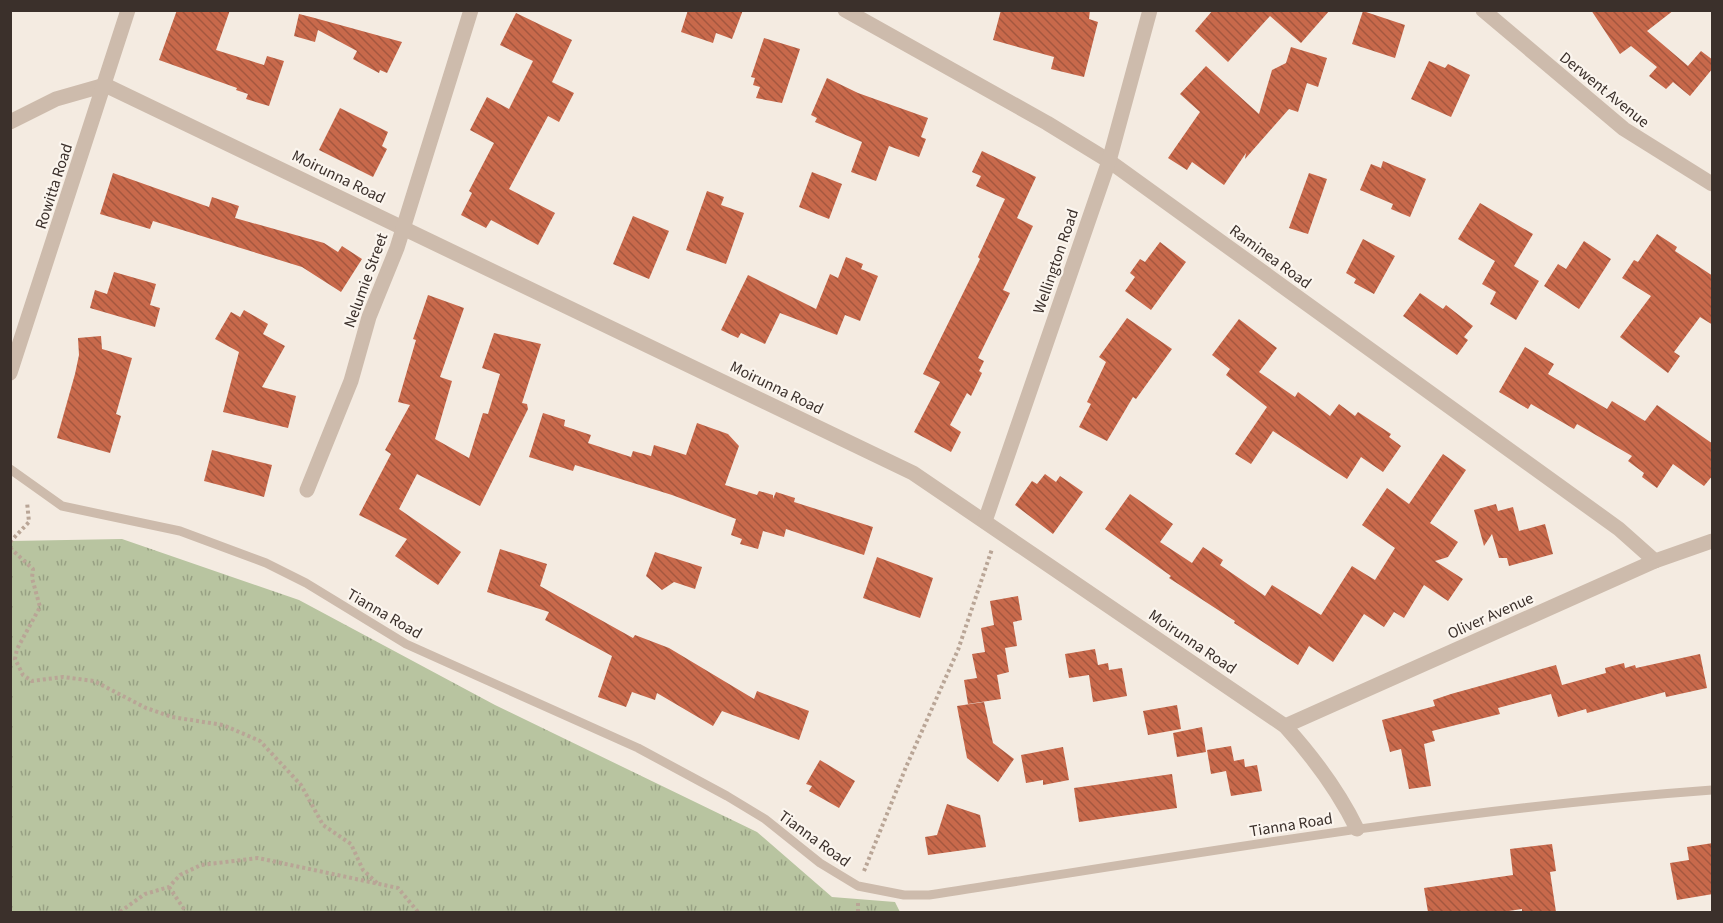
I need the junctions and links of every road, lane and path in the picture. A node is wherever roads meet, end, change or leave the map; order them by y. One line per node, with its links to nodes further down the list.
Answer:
1 (129, 10): 6 (street, Rowitta Road)
2 (471, 10): 10 (street, Nelumie Street)
3 (845, 10): 8 (street, Raminea Road)
4 (1150, 10): 8 (street, Wellington Road)
5 (1483, 10): 9 (street, Derwent Avenue)
6 (105, 85): 7 (street); 10 (street, Moirunna Road); 11 (street, Rowitta Road)
7 (10, 122)
8 (1109, 161): 15 (street, Wellington Road); 19 (street, Raminea Road)
9 (1713, 184)
10 (403, 227): 14 (street, Nelumie Street); 15 (street, Moirunna Road)
11 (10, 373)
12 (10, 469): 13 (lane, Tianna Road)
13 (30, 484): 17 (path); 24 (lane, Tianna Road)
14 (307, 489)
15 (992, 525): 20 (street, Moirunna Road); 24 (path)
16 (1713, 541): 19 (street, Oliver Avenue)
17 (10, 542)
18 (10, 548): 23 (path)
19 (1655, 561): 20 (street, Oliver Avenue)
20 (1285, 726): 22 (street, Moirunna Road)
21 (1713, 790): 22 (lane, Tianna Road)
22 (1357, 829): 24 (lane, Tianna Road)
23 (377, 883): 25 (path); 28 (path)
24 (858, 886)
25 (169, 887): 26 (path); 27 (path)
26 (120, 912)
27 (186, 912)
28 (418, 912)

